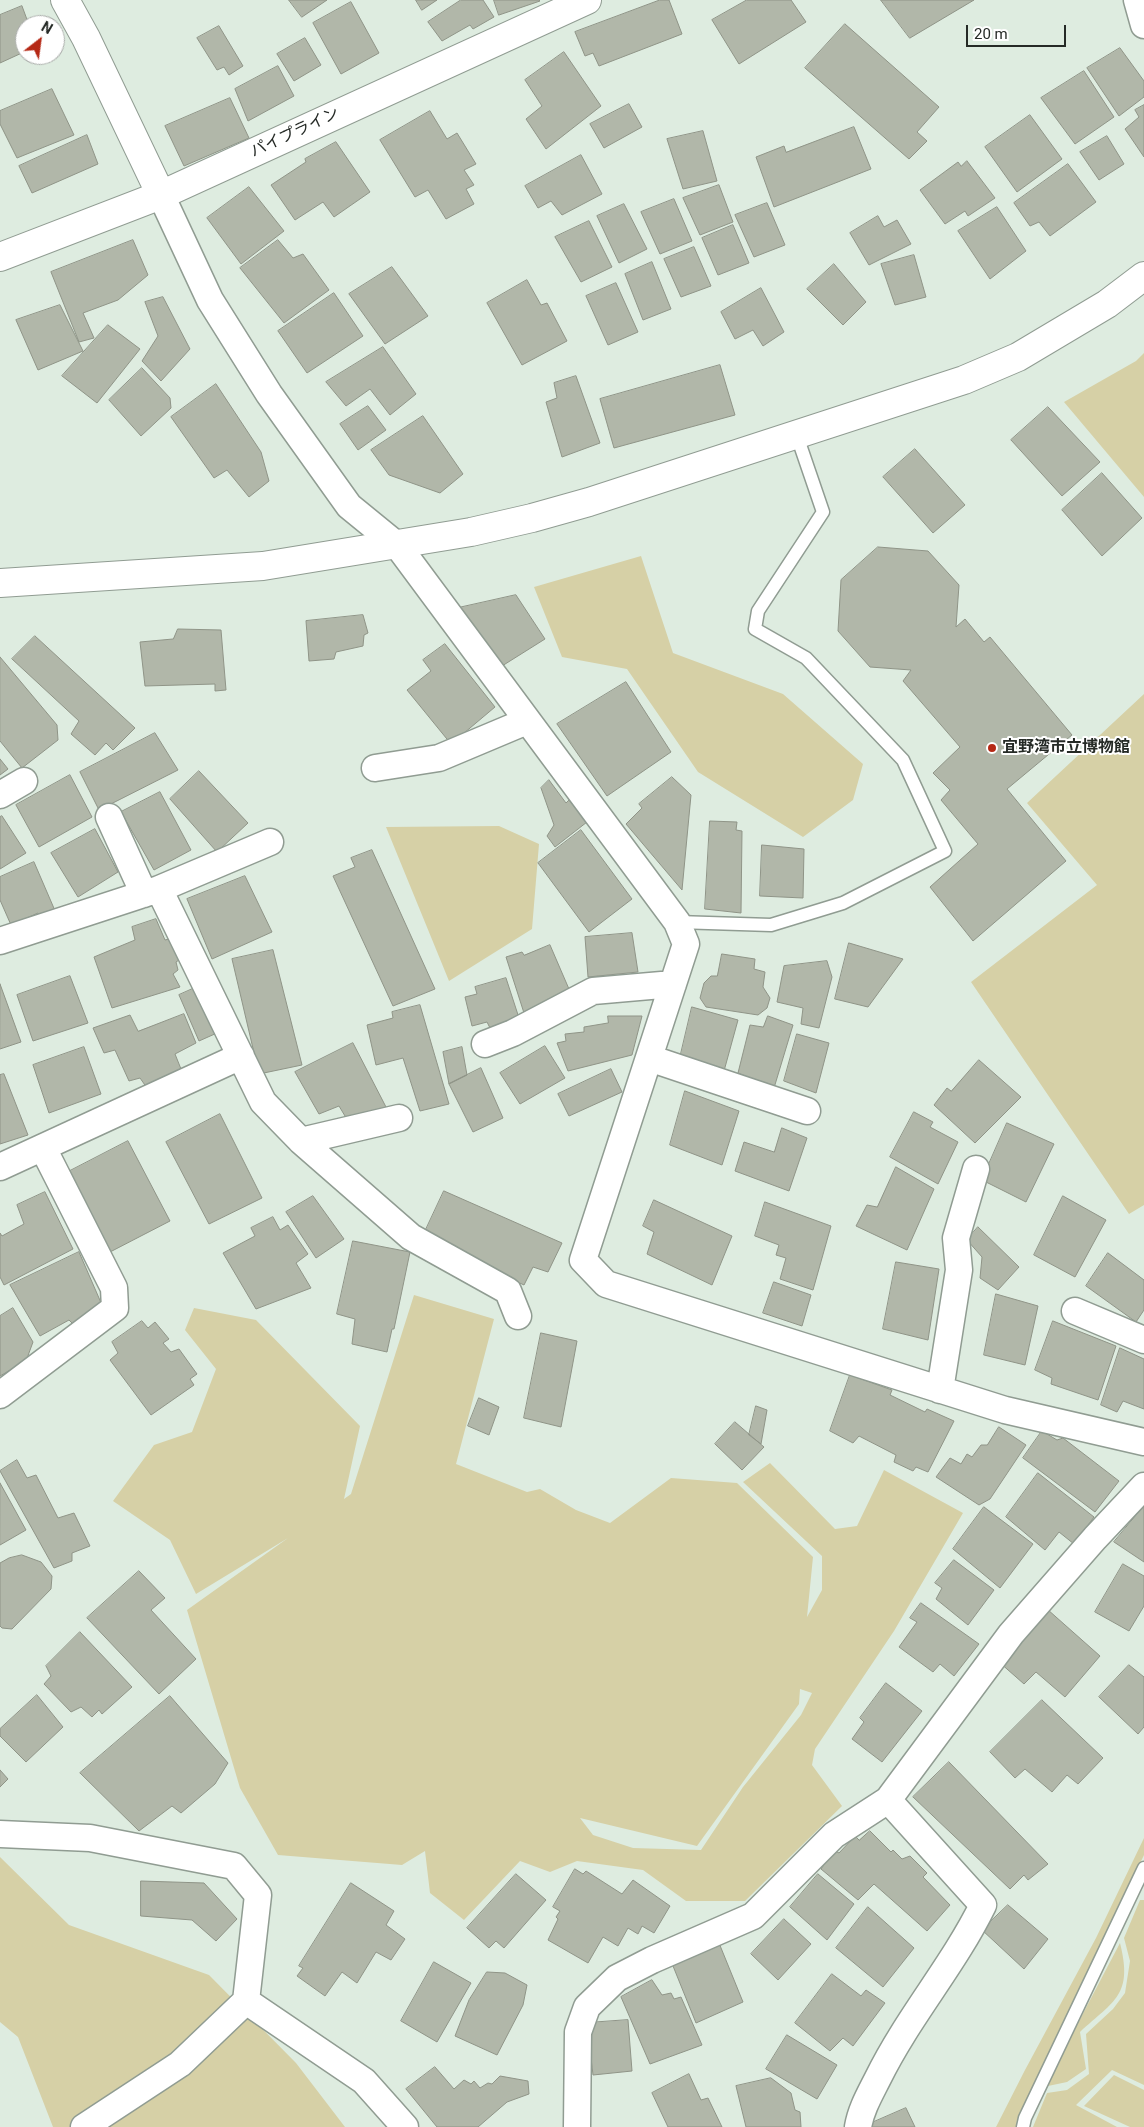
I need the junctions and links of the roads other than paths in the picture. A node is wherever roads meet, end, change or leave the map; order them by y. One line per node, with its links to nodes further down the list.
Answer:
1 (65, 0): 5 (street)
2 (587, 0): 5 (street, パイプライン)
3 (1137, 0): 4 (street)
4 (1144, 25)
5 (161, 195): 6 (street, パイプライン); 9 (street)
6 (0, 256)
7 (1144, 276): 8 (street)
8 (797, 436): 9 (street); 18 (lane)
9 (398, 546): 10 (street); 11 (street)
10 (0, 583)
11 (527, 721): 12 (street); 18 (street)
12 (376, 768)
13 (24, 781): 14 (street)
14 (0, 795)
15 (109, 817): 17 (street)
16 (270, 842): 17 (street)
17 (152, 892): 19 (street); 22 (street)
18 (677, 922): 20 (street)
19 (0, 941)
20 (673, 984): 21 (street); 23 (street)
21 (485, 1044)
22 (241, 1056): 26 (street); 27 (street)
23 (649, 1058): 24 (street); 33 (street)
24 (806, 1111)
25 (400, 1118): 26 (street)
26 (301, 1141): 31 (street)
27 (43, 1148): 28 (street); 34 (street)
28 (0, 1167)
29 (976, 1168): 33 (street)
30 (1075, 1311): 32 (street)
31 (518, 1316)
32 (1144, 1340)
33 (940, 1390): 35 (street)
34 (0, 1395)
35 (1144, 1442)
36 (1144, 1486): 37 (street)
37 (888, 1800): 43 (street); 44 (street)
38 (0, 1834): 40 (street)
39 (1144, 1868): 45 (lane)
40 (246, 2001): 41 (street); 42 (street)
41 (84, 2127)
42 (405, 2127)
43 (577, 2127)
44 (858, 2127)
45 (1023, 2127)

